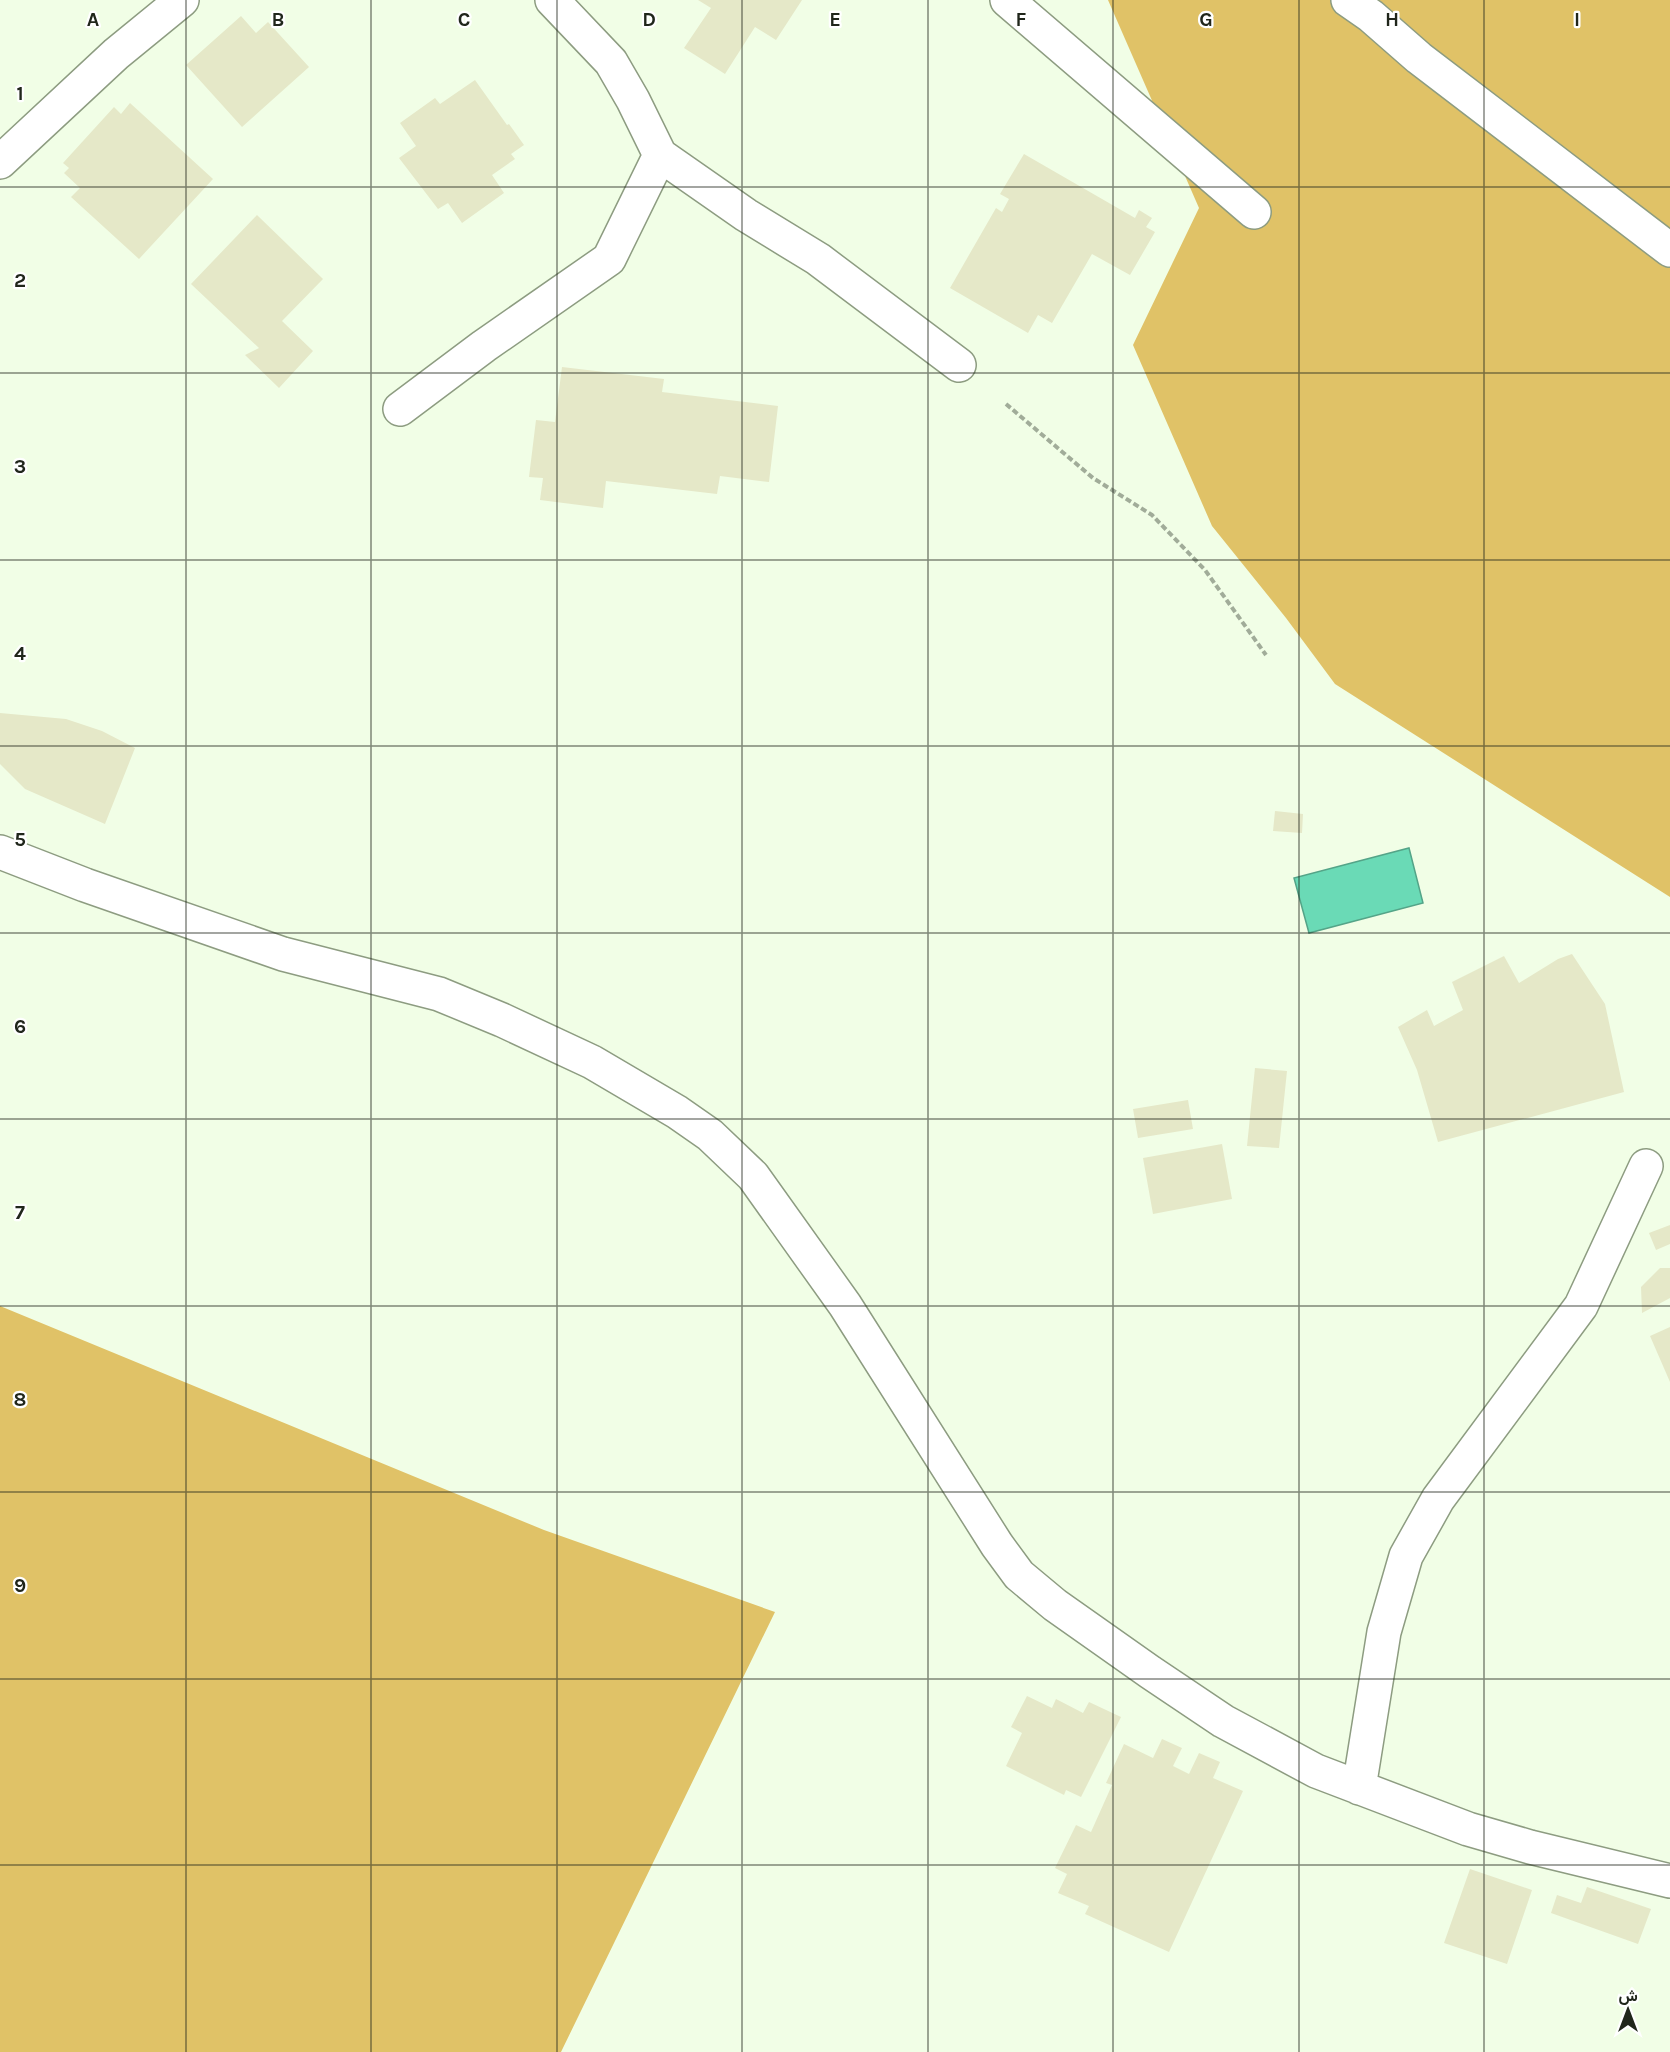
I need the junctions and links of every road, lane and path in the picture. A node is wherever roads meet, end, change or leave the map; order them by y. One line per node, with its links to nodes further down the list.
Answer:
1 (182, 0): 6 (street)
2 (552, 0): 5 (street)
3 (1006, 0): 7 (street)
4 (1348, 0): 8 (street)
5 (660, 155): 9 (street); 11 (street)
6 (0, 162)
7 (1254, 212)
8 (1670, 250)
9 (959, 365)
10 (1006, 404): 12 (path)
11 (400, 409)
12 (1266, 655)
13 (0, 852): 15 (street)
14 (1646, 1166): 15 (street)
15 (1359, 1788): 16 (street)
16 (1670, 1881)

